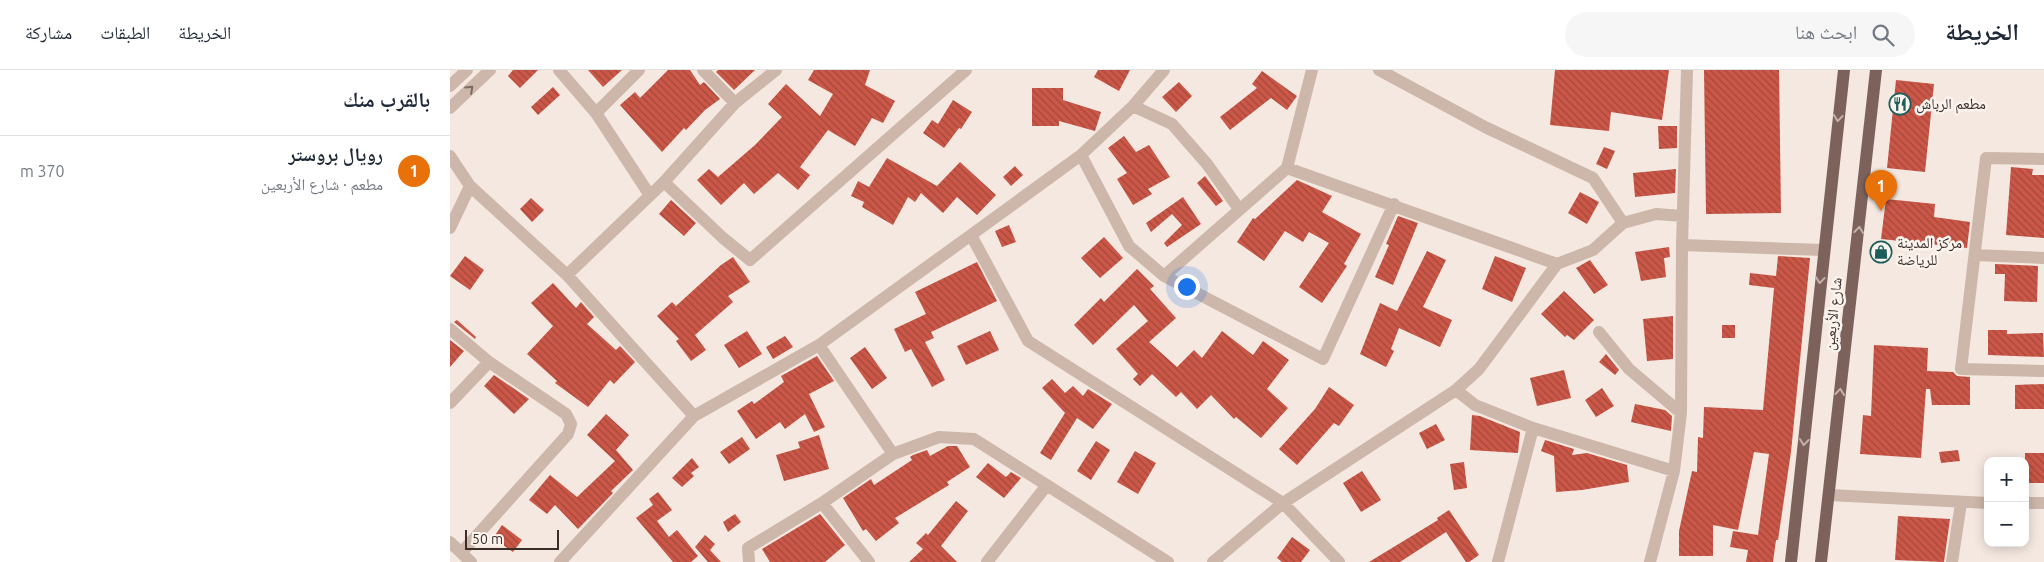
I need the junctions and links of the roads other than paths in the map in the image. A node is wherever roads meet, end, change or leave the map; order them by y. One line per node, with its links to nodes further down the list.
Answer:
1 (467, 70): 14 (street)
2 (490, 70): 17 (street, one-way to 2)
3 (559, 70): 18 (street)
4 (639, 70): 18 (street)
5 (703, 70): 15 (street)
6 (776, 70): 15 (street)
7 (966, 70): 23 (street)
8 (1164, 70): 16 (street)
9 (1312, 70): 22 (street)
10 (1379, 70): 29 (street)
11 (1687, 70): 28 (street)
12 (1844, 70): 33 (main road, شارع الأربعين, one-way to 33)
13 (1878, 73): 52 (main road, شارع الأربعين, one-way to 13)
14 (450, 86)
15 (735, 103): 23 (street)
16 (1133, 106): 19 (street); 27 (street)
17 (450, 108)
18 (596, 113): 25 (street)
19 (1081, 154): 31 (street); 38 (street)
20 (450, 156): 24 (street)
21 (2044, 159): 34 (street)
22 (1287, 168): 26 (street); 27 (street)
23 (664, 182): 25 (street)
24 (470, 186): 30 (street); 37 (street)
25 (649, 194): 37 (street)
26 (1394, 204): 36 (street); 38 (street)
27 (1239, 209): 38 (street)
28 (1683, 216): 29 (street); 32 (street)
29 (1623, 223): 36 (street)
30 (450, 228)
31 (972, 235): 41 (street); 54 (street)
32 (1682, 245): 33 (street); 46 (street)
33 (1824, 250): 71 (main road, شارع الأربعين, one-way to 71)
34 (1974, 255): 35 (street); 43 (street)
35 (2044, 258)
36 (1557, 264): 44 (street)
37 (567, 275): 47 (street)
38 (1164, 276)
39 (450, 329): 42 (street)
40 (1599, 332): 46 (street)
41 (819, 345): 47 (street); 49 (street)
42 (489, 362): 45 (street); 60 (street)
43 (2044, 371)
44 (1456, 390): 48 (street); 54 (street)
45 (450, 403)
46 (1682, 414): 50 (street)
47 (694, 416): 62 (street)
48 (1533, 428): 50 (street); 69 (street)
49 (892, 454): 51 (street); 57 (street)
50 (1674, 471): 70 (street)
51 (1047, 485): 65 (street); 66 (street)
52 (1829, 495): 58 (street); 72 (main road, شارع الأربعين)
53 (2044, 502): 56 (street)
54 (1283, 503): 67 (street); 68 (street)
55 (1984, 503): 58 (street)
56 (2029, 503)
57 (822, 504): 63 (street); 64 (street)
58 (1961, 504): 73 (street)
59 (450, 542): 60 (street)
60 (462, 552): 61 (street)
61 (471, 562)
62 (560, 562)
63 (749, 562)
64 (869, 562)
65 (987, 562)
66 (1168, 562)
67 (1212, 562)
68 (1339, 562)
69 (1498, 562)
70 (1650, 562)
71 (1791, 562)
72 (1822, 562)
73 (1952, 562)

